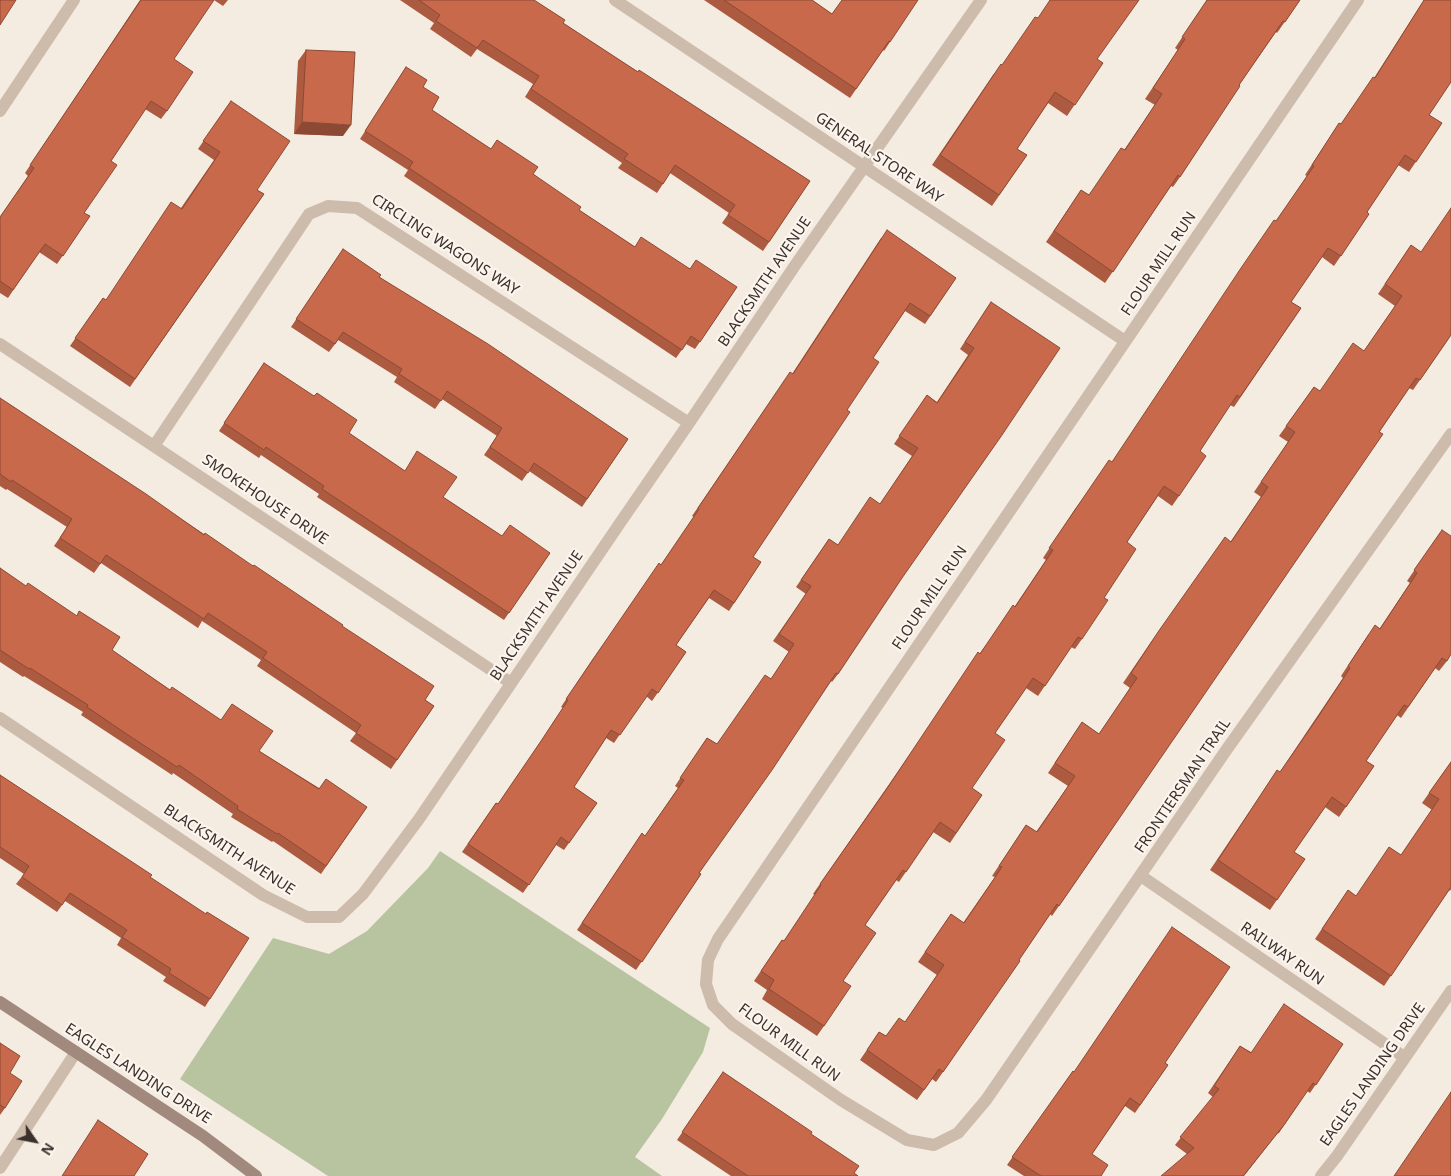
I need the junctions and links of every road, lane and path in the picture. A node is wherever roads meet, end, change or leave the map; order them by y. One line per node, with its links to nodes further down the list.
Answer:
1 (74, 0): 5 (street)
2 (615, 0): 6 (street, GENERAL STORE WAY)
3 (981, 0): 6 (street, BLACKSMITH AVENUE)
4 (1358, 0): 7 (street, FLOUR MILL RUN)
5 (0, 110)
6 (864, 167): 7 (street, GENERAL STORE WAY); 9 (street, BLACKSMITH AVENUE)
7 (1126, 341): 19 (street, FLOUR MILL RUN)
8 (0, 344): 11 (street, SMOKEHOUSE DRIVE)
9 (689, 423): 11 (street, CIRCLING WAGONS WAY); 12 (street, BLACKSMITH AVENUE)
10 (1451, 434): 14 (street, FRONTIERSMAN TRAIL)
11 (154, 446): 12 (street, SMOKEHOUSE DRIVE)
12 (511, 683): 13 (street, BLACKSMITH AVENUE)
13 (0, 718)
14 (1141, 876): 18 (street, RAILWAY RUN); 19 (street, FRONTIERSMAN TRAIL)
15 (1451, 991): 18 (street, EAGLES LANDING DRIVE)
16 (0, 1002): 17 (street, EAGLES LANDING DRIVE)
17 (76, 1052): 20 (street); 21 (street, EAGLES LANDING DRIVE)
18 (1404, 1057): 22 (street, EAGLES LANDING DRIVE)
19 (934, 1145)
20 (0, 1168)
21 (256, 1176)
22 (1320, 1176)

